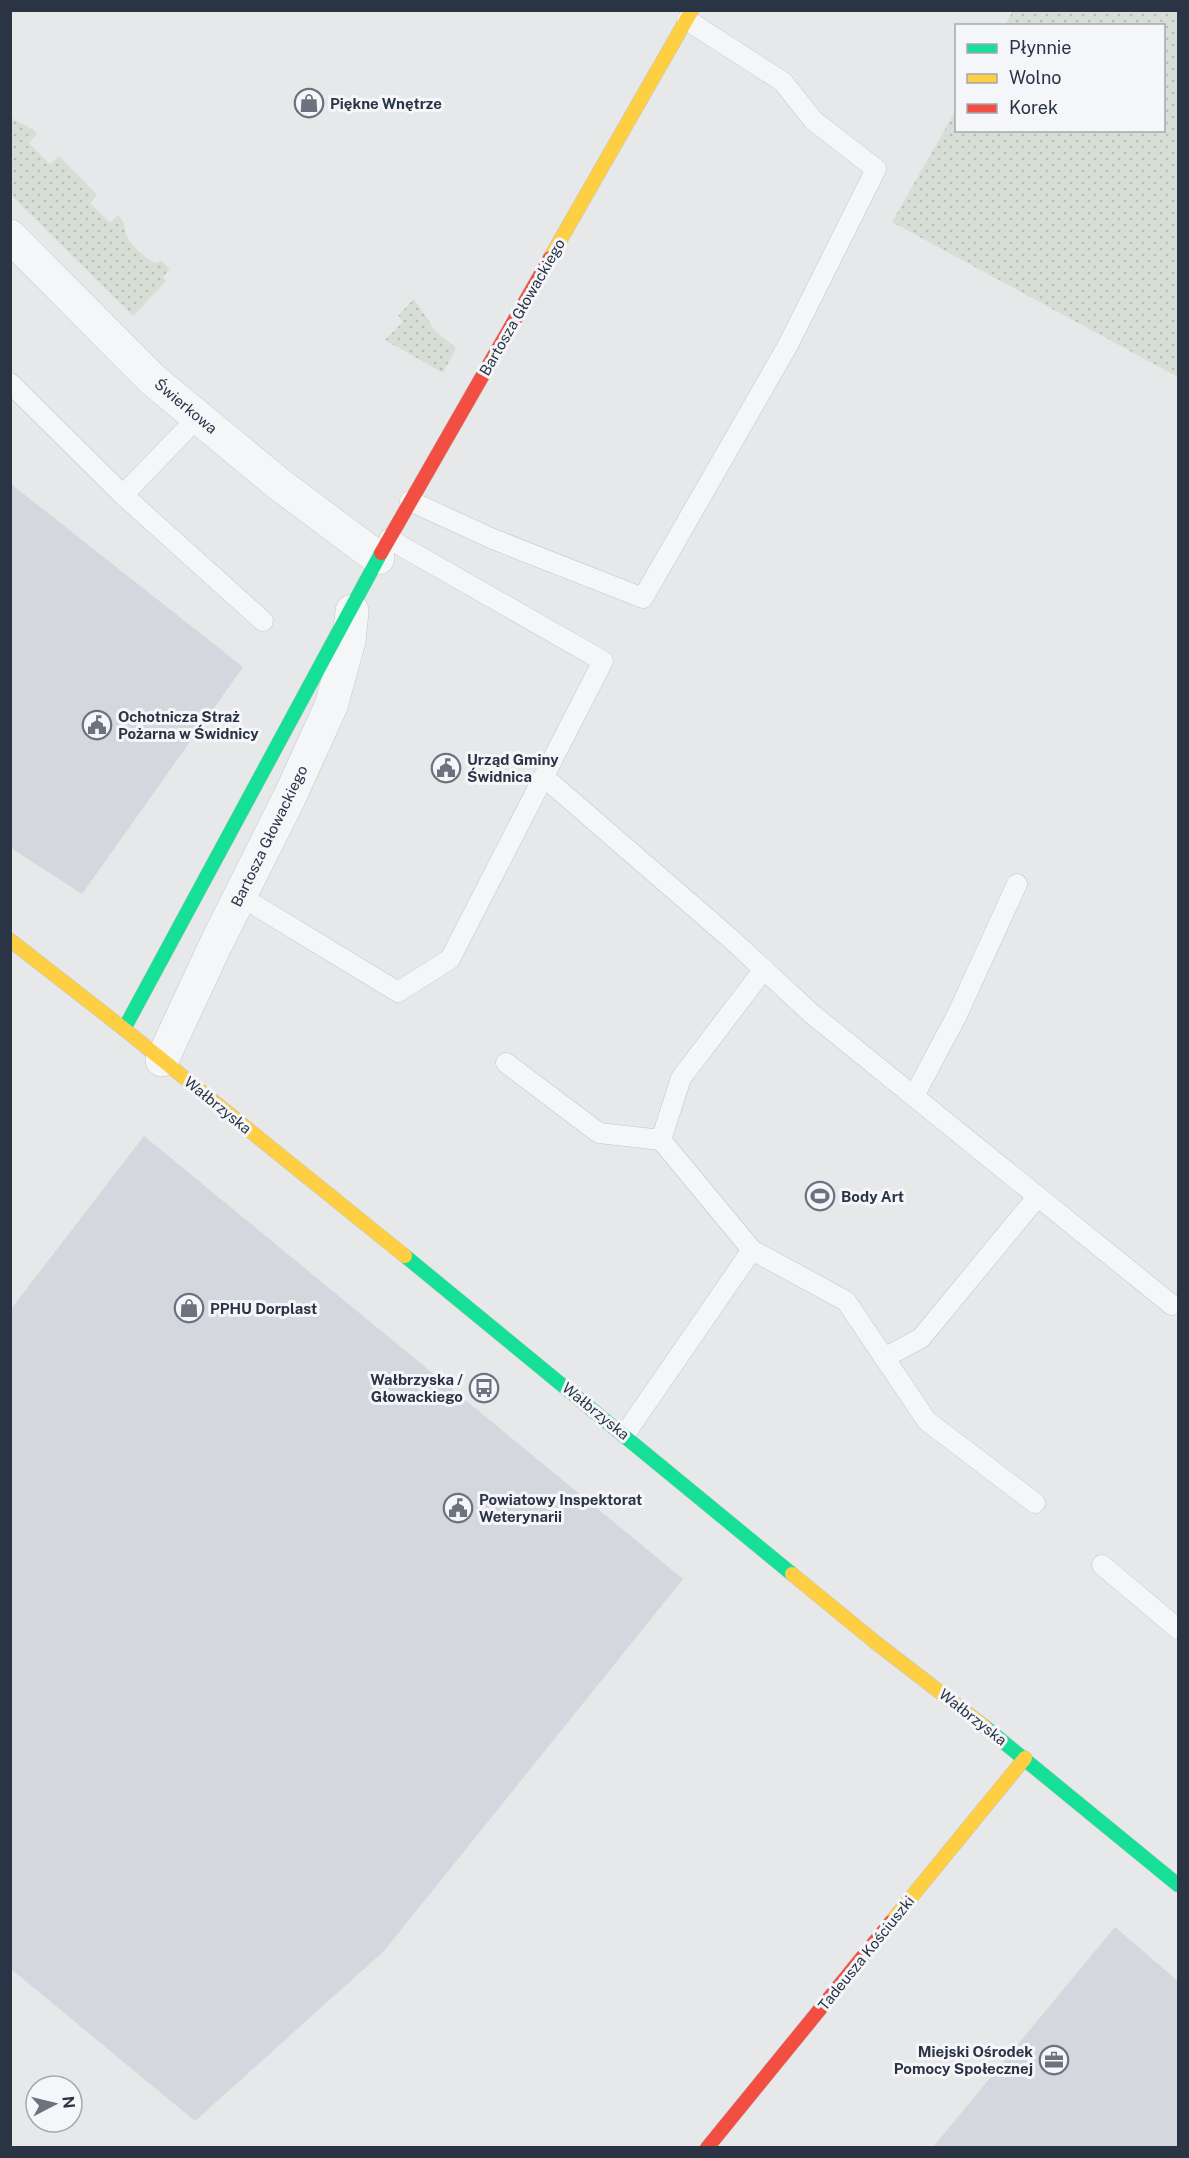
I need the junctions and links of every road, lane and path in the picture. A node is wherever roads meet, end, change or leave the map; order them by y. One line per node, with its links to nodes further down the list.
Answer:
1 (689, 15): 6 (street, Bartosza Głowackiego); 6 (lane)
2 (10, 236): 4 (street, Świerkowa)
3 (10, 383): 5 (lane)
4 (198, 417): 5 (lane); 7 (street, Świerkowa)
5 (123, 495): 9 (lane)
6 (410, 501): 7 (street, Bartosza Głowackiego)
7 (383, 548): 8 (street, Bartosza Głowackiego); 10 (lane)
8 (353, 605): 12 (street, Bartosza Głowackiego); 15 (street, Bartosza Głowackiego)
9 (263, 621)
10 (544, 777): 12 (lane); 14 (lane)
11 (1017, 885): 18 (lane)
12 (240, 896): 16 (street, Bartosza Głowackiego)
13 (10, 940): 15 (street, Wałbrzyska)
14 (764, 969): 18 (lane); 19 (lane)
15 (124, 1029): 16 (street, Wałbrzyska)
16 (162, 1060): 24 (street, Wałbrzyska)
17 (506, 1063): 19 (lane)
18 (914, 1096): 20 (lane)
19 (661, 1140): 21 (lane)
20 (1038, 1196): 22 (lane); 23 (lane)
21 (752, 1250): 23 (lane); 24 (lane)
22 (1172, 1305)
23 (884, 1358): 25 (lane)
24 (625, 1434): 28 (street, Wałbrzyska)
25 (1035, 1503)
26 (1102, 1565): 27 (lane)
27 (1179, 1629)
28 (1026, 1758): 29 (street, Wałbrzyska); 30 (street, Tadeusza Kościuszki)
29 (1179, 1885)
30 (707, 2148)

